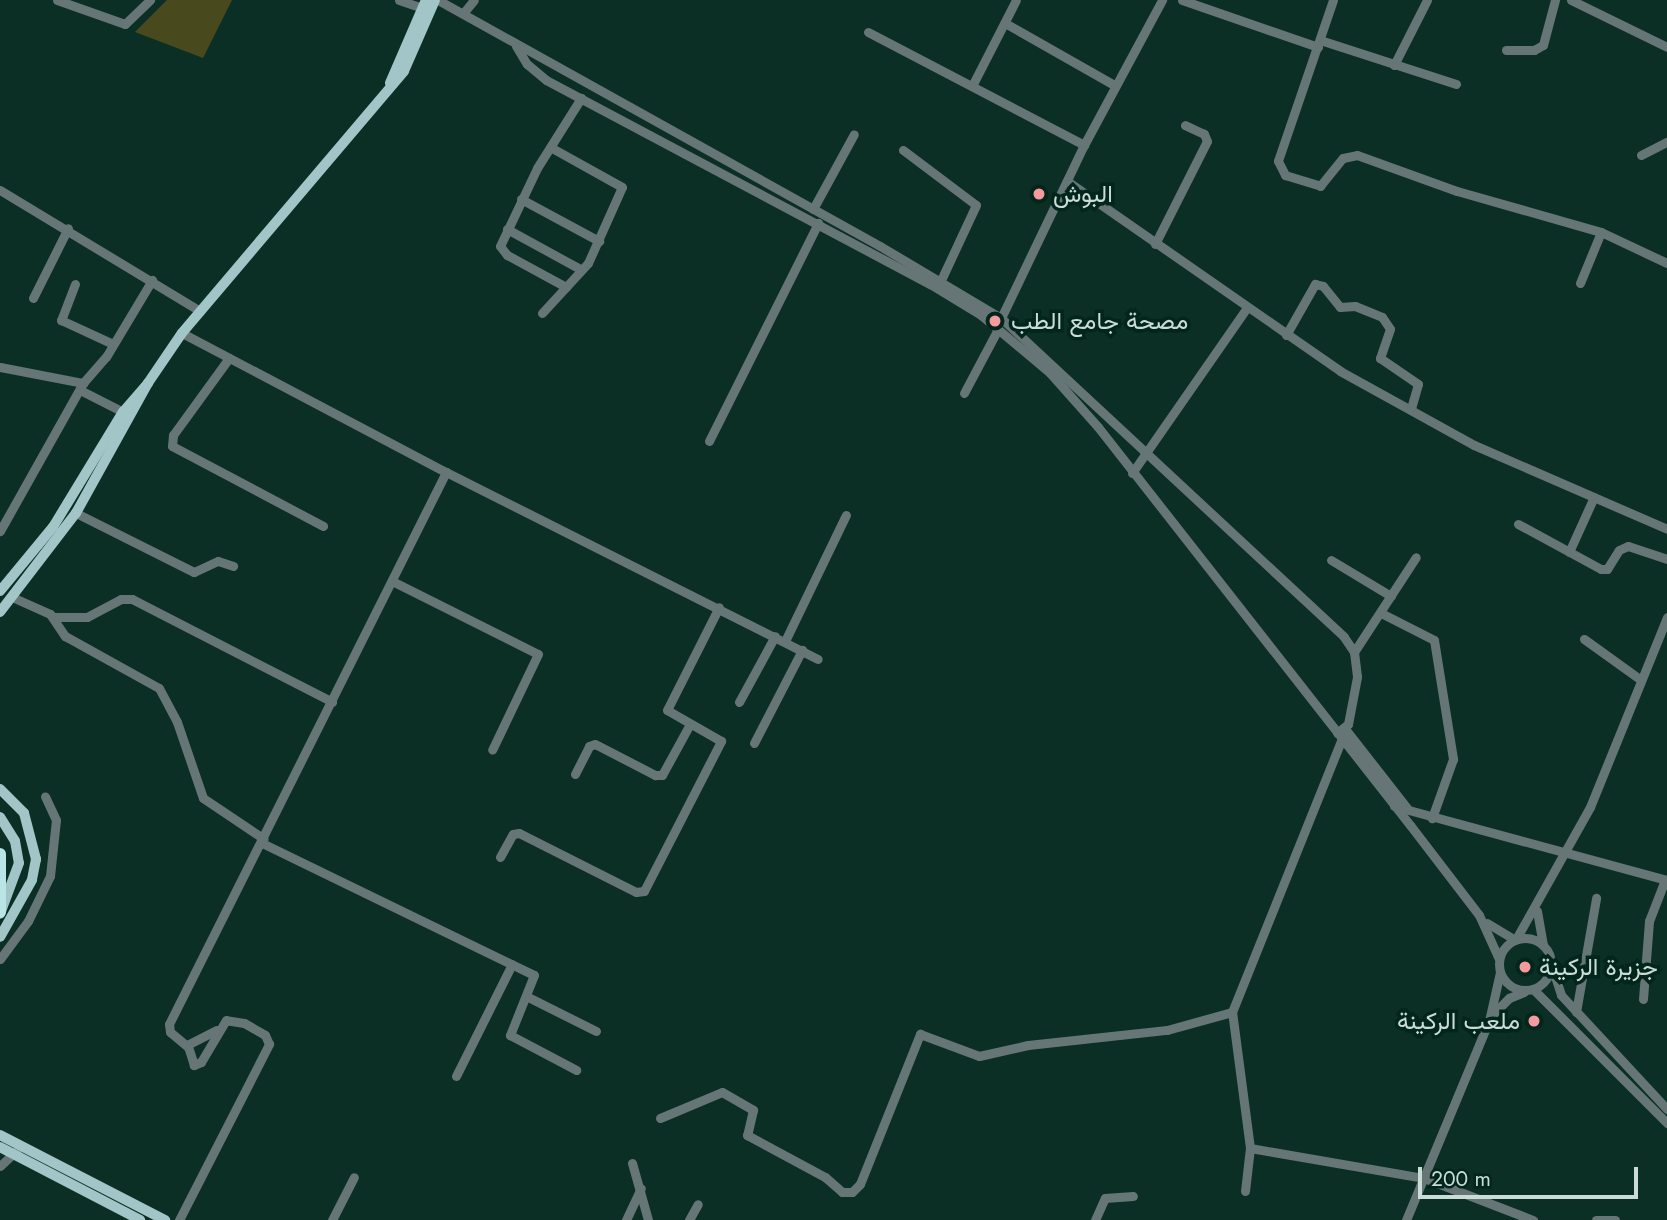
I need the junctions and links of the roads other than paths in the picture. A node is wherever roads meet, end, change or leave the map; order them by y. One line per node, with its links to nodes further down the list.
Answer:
1 (57, 0): 2 (street)
2 (150, 0)
3 (399, 0): 13 (street)
4 (437, 0): 14 (street); 24 (main road)
5 (474, 0): 14 (street)
6 (1016, 0): 15 (street)
7 (1162, 0): 25 (street)
8 (1182, 0): 17 (street)
9 (1334, 0): 17 (street)
10 (1427, 0): 21 (street)
11 (1555, 0): 20 (street)
12 (1571, 0): 19 (street)
13 (424, 4): 24 (main road)
14 (465, 11): 18 (street)
15 (1005, 23): 22 (street); 25 (street)
16 (868, 32): 22 (street)
17 (1319, 43): 21 (street); 43 (street)
18 (516, 46): 26 (street); 32 (street)
19 (1667, 47)
20 (1506, 50)
21 (1394, 65): 23 (street)
22 (973, 84): 30 (street)
23 (1456, 84)
24 (389, 85): 55 (main road); 59 (main road)
25 (1114, 85): 30 (street)
26 (581, 98): 31 (street); 35 (street)
27 (1185, 125): 45 (street)
28 (854, 134): 39 (street)
29 (1667, 142): 34 (street)
30 (1084, 145): 36 (street)
31 (550, 147): 38 (street); 44 (street)
32 (704, 148): 35 (street); 39 (street)
33 (903, 150): 49 (street)
34 (1641, 155)
35 (699, 160): 40 (street)
36 (1067, 181): 45 (street); 57 (street)
37 (0, 190): 41 (street)
38 (521, 199): 42 (street); 44 (street)
39 (813, 209): 49 (street)
40 (818, 223): 58 (street); 71 (street)
41 (68, 228): 48 (street); 53 (street)
42 (507, 229): 47 (street); 52 (street)
43 (1601, 232): 46 (street); 50 (street)
44 (599, 240): 47 (street)
45 (1155, 244): 54 (street)
46 (1667, 263)
47 (582, 270): 52 (street)
48 (152, 280): 55 (street); 61 (street)
49 (941, 280): 57 (street)
50 (1580, 283)
51 (75, 284): 61 (street)
52 (566, 287): 56 (street)
53 (33, 298)
54 (1246, 309): 60 (street); 72 (street)
55 (200, 311): 59 (main road)
56 (542, 313)
57 (1001, 318): 67 (street)
58 (998, 329): 66 (street); 68 (street)
59 (185, 334): 62 (street); 64 (main road)
60 (1286, 335): 69 (street); 69 (street)
61 (113, 345): 65 (street)
62 (229, 358): 73 (street); 79 (street)
63 (0, 367): 65 (street)
64 (148, 383): 70 (main road); 76 (main road)
65 (82, 387): 70 (street); 80 (street)
66 (964, 393)
67 (1088, 396): 68 (street); 72 (street)
68 (1080, 406): 74 (street)
69 (1411, 408): 75 (street)
70 (124, 412): 88 (main road)
71 (709, 442)
72 (1148, 452): 74 (street); 100 (street)
73 (446, 472): 87 (street); 91 (street)
74 (1132, 473): 106 (street)
75 (1594, 497): 81 (street); 82 (street)
76 (76, 513): 86 (street); 90 (main road)
77 (846, 515): 98 (street)
78 (1518, 524): 82 (street)
79 (323, 526)
80 (1, 527)
81 (1667, 529)
82 (1569, 552): 84 (street)
83 (1416, 557): 89 (street)
84 (1667, 559)
85 (1331, 560): 89 (street)
86 (233, 566)
87 (392, 581): 103 (street); 108 (street)
88 (0, 591)
89 (1391, 596): 93 (street)
90 (12, 597): 92 (main road); 94 (street)
91 (719, 607): 96 (street); 105 (street)
92 (0, 612)
93 (1381, 613): 100 (street); 115 (street)
94 (53, 617): 103 (street); 116 (street)
95 (1667, 617): 102 (street)
96 (775, 636): 98 (street); 104 (street)
97 (1584, 639): 102 (street)
98 (785, 641): 99 (street)
99 (802, 650): 101 (street); 107 (street)
100 (1354, 652): 106 (street)
101 (818, 659)
102 (1641, 680): 117 (street)
103 (332, 702): 116 (street)
104 (739, 702)
105 (690, 724): 109 (street); 119 (street)
106 (1342, 734): 112 (street); 113 (street); 136 (street)
107 (754, 743)
108 (492, 750)
109 (575, 774)
110 (0, 789): 125 (main road)
111 (45, 796): 128 (street)
112 (1394, 806): 113 (street); 124 (street)
113 (1408, 808): 115 (street)
114 (0, 817): 123 (main road)
115 (1432, 818): 117 (street)
116 (263, 841): 130 (street); 141 (street)
117 (1563, 851): 120 (street); 122 (street)
118 (0, 854): 123 (highway)
119 (500, 857)
120 (1666, 880): 135 (street)
121 (1596, 898): 137 (street)
122 (1539, 902): 126 (street); 127 (street)
123 (0, 913)
124 (1479, 915): 126 (street); 129 (street)
125 (0, 937)
126 (1516, 940): 127 (street); 129 (street)
127 (1544, 945): 131 (street)
128 (0, 959)
129 (1499, 959): 132 (street)
130 (512, 964): 134 (street); 143 (street)
131 (1552, 967): 133 (street); 137 (street)
132 (1500, 972): 133 (street); 138 (street)
133 (1531, 990): 138 (street); 146 (street)
134 (528, 996): 140 (street); 142 (street)
135 (1643, 999)
136 (1232, 1012): 145 (street); 149 (street)
137 (1576, 1012): 144 (street)
138 (1489, 1021): 154 (street)
139 (218, 1029): 141 (street); 141 (street); 161 (street)
140 (596, 1031)
141 (187, 1045)
142 (576, 1070)
143 (456, 1076)
144 (1667, 1109)
145 (660, 1118)
146 (1667, 1123)
147 (0, 1135): 150 (main road)
148 (0, 1147): 150 (main road)
149 (1250, 1148): 154 (street); 156 (street)
150 (17, 1150): 152 (street); 159 (main road); 160 (main road)
151 (632, 1163): 155 (street)
152 (0, 1166)
153 (354, 1177): 162 (street)
154 (1424, 1178): 167 (street); 168 (street)
155 (641, 1188): 163 (street); 164 (street)
156 (1245, 1191)
157 (1133, 1196): 166 (street)
158 (698, 1204): 165 (street)
159 (140, 1220)
160 (165, 1220)
161 (179, 1220)
162 (332, 1220)
163 (626, 1220)
164 (648, 1220)
165 (689, 1220)
166 (1095, 1220)
167 (1406, 1220)
168 (1532, 1220)
169 (1597, 1220): 170 (street)
170 (1615, 1220)

